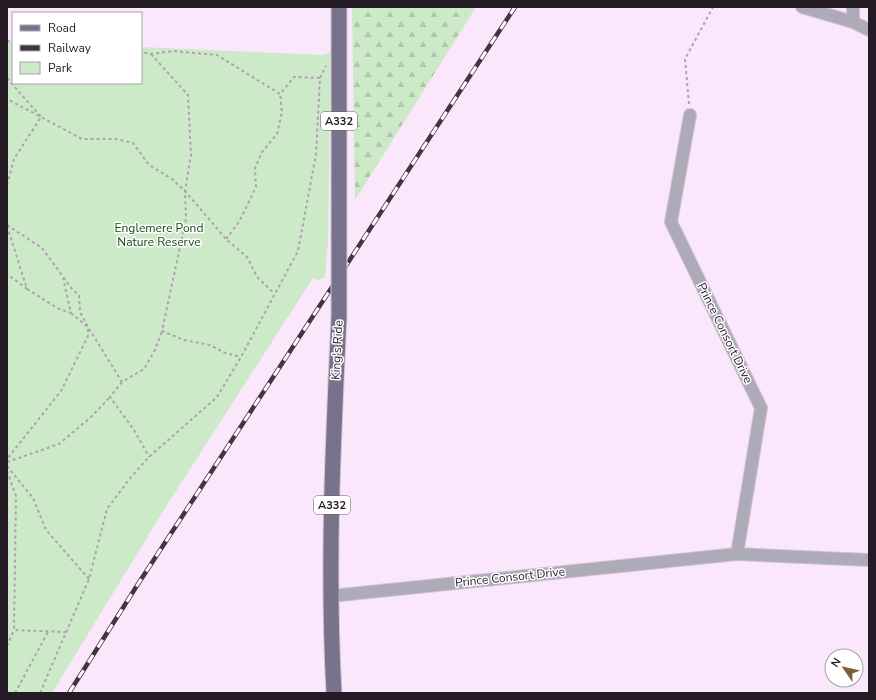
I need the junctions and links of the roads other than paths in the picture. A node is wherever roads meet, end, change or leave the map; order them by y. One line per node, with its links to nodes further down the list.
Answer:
1 (339, 7): 9 (main road, King's Ride / A332, bridge)
2 (802, 7): 4 (street)
3 (853, 7): 4 (street)
4 (853, 22): 5 (street)
5 (869, 30)
6 (690, 115): 7 (street, Prince Consort Drive)
7 (737, 554): 8 (street, Prince Consort Drive); 9 (street, Prince Consort Drive)
8 (869, 560)
9 (331, 596): 10 (main road, King's Ride / A332)
10 (334, 693)

